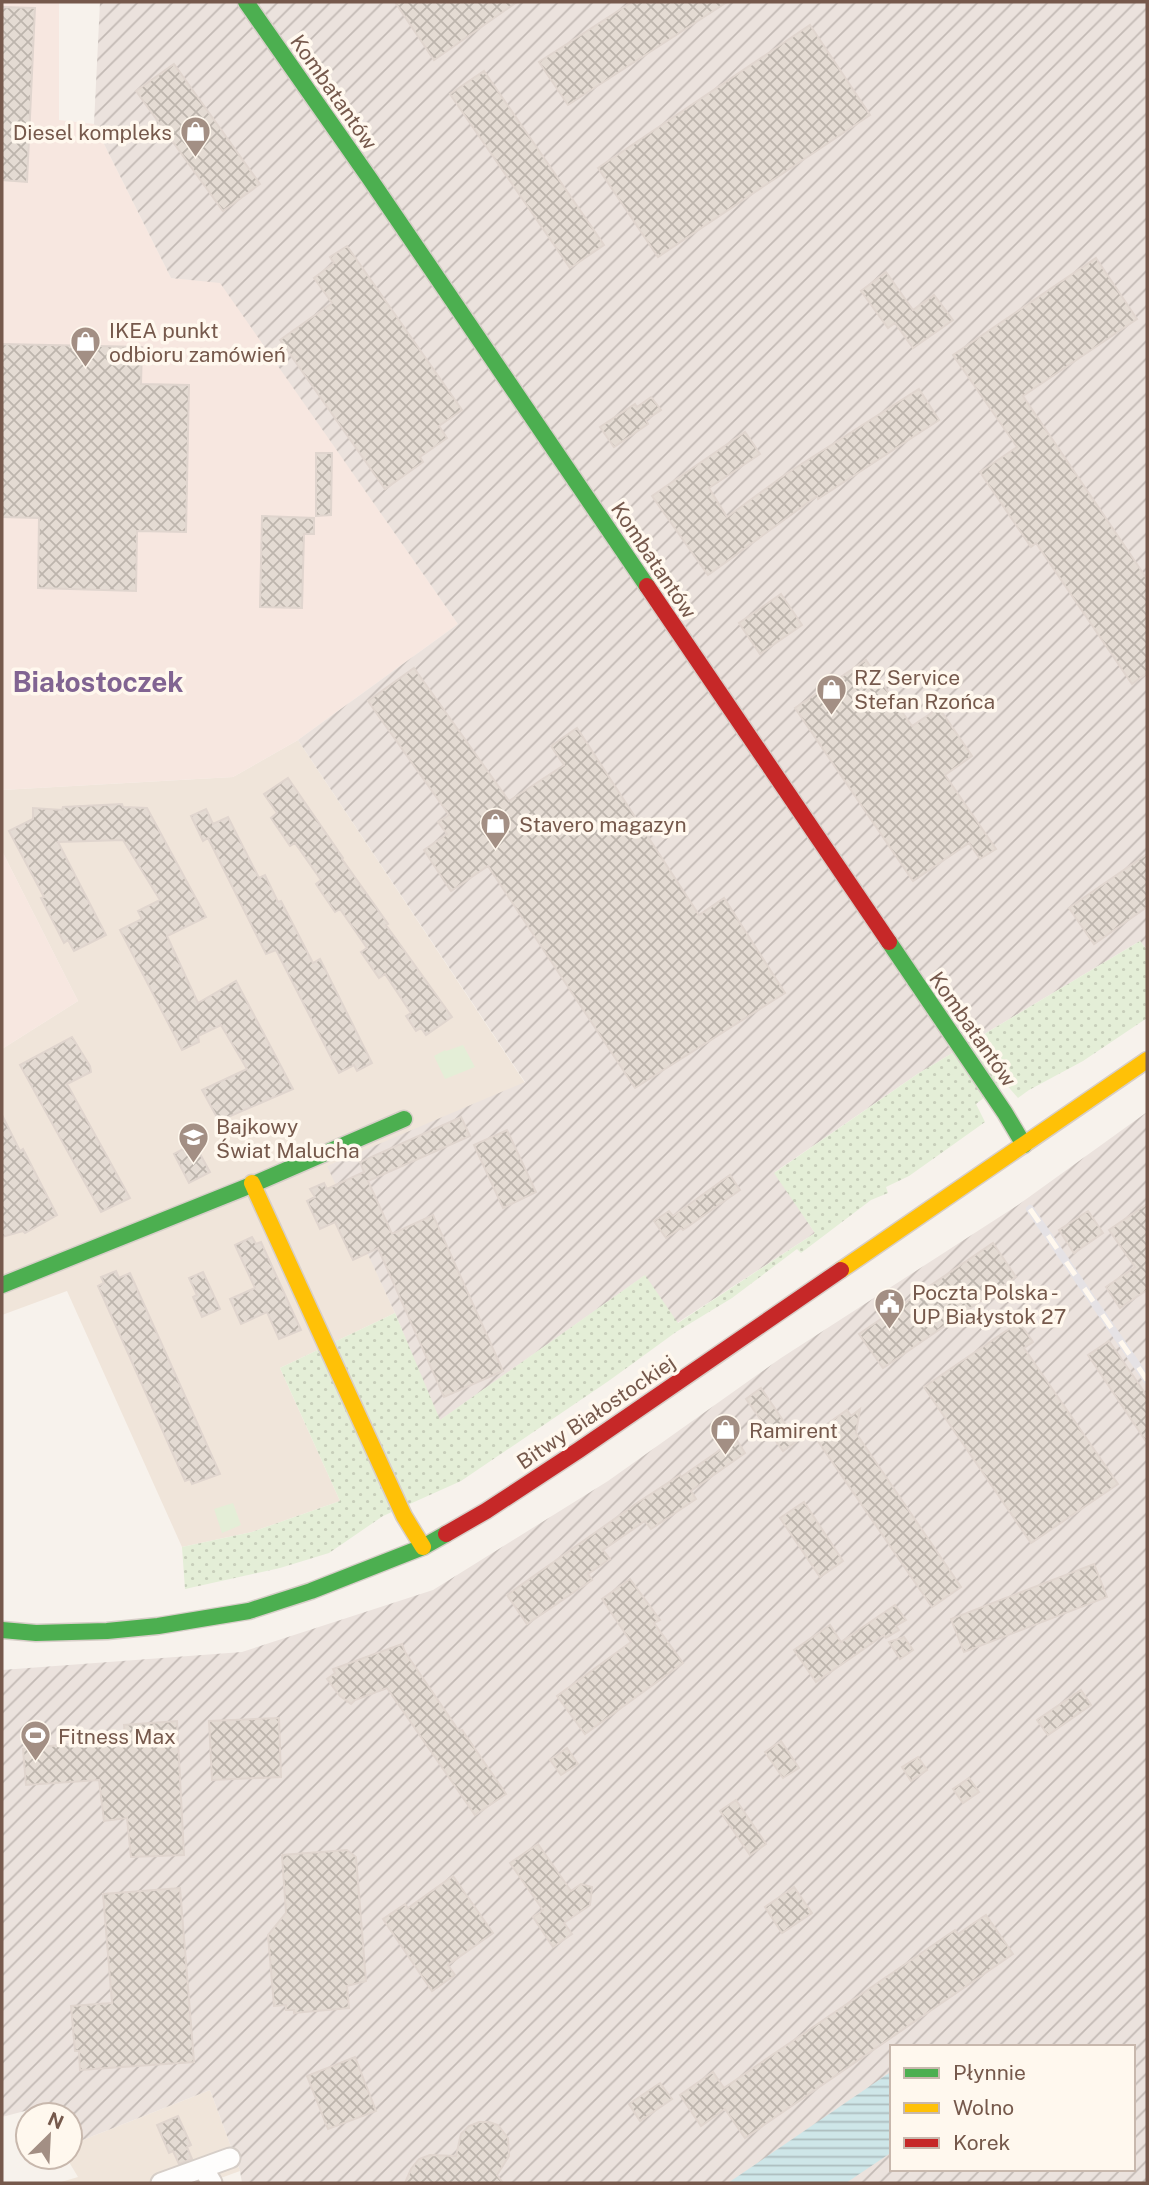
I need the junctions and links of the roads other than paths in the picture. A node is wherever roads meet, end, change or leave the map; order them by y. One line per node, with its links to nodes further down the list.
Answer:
1 (246, 2): 4 (street, Kombatantów)
2 (1147, 1060): 4 (street, Bitwy Białostockiej)
3 (404, 1119): 5 (street)
4 (1024, 1145): 7 (street, Bitwy Białostockiej)
5 (252, 1183): 6 (street); 7 (street)
6 (2, 1285)
7 (424, 1547): 8 (street, Bitwy Białostockiej)
8 (2, 1630)
9 (230, 2158): 10 (street)
10 (208, 2175): 11 (street)
11 (160, 2183)

